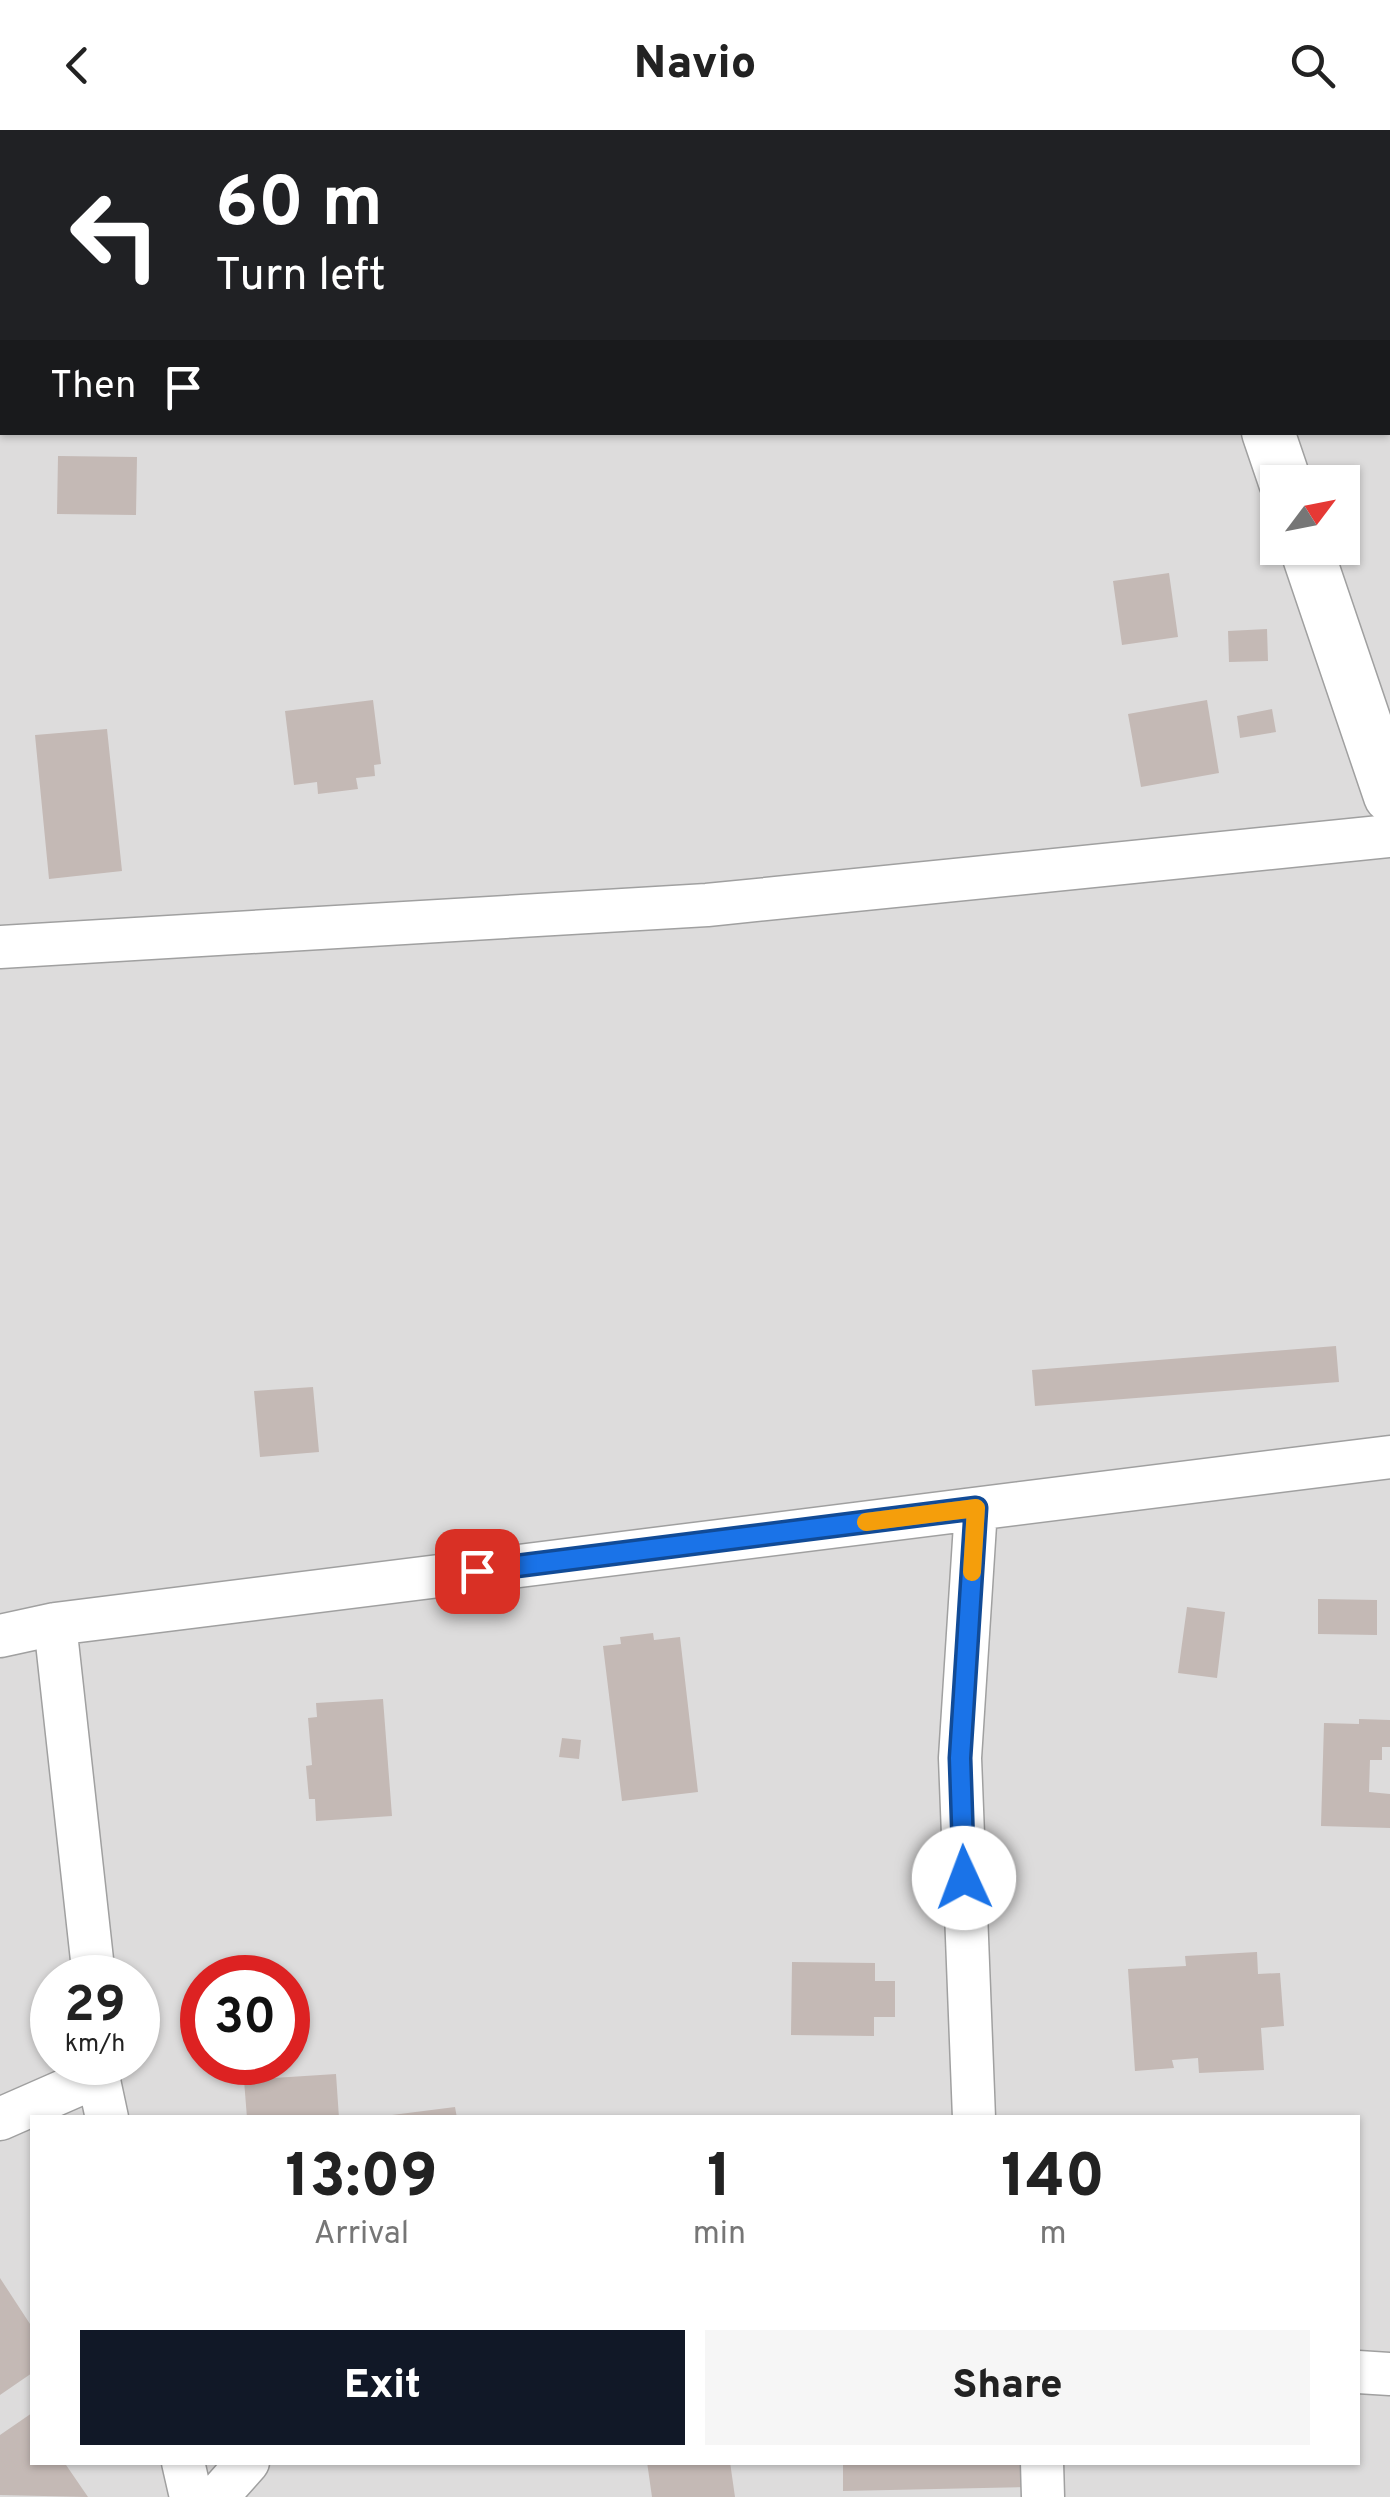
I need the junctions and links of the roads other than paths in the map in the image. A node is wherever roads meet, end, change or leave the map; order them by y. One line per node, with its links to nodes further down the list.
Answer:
1 (1269, 435): 2 (street)
2 (1279, 465)
3 (1312, 565): 4 (street)
4 (1390, 796)
5 (1390, 836): 6 (street)
6 (0, 947)
7 (1390, 1457): 8 (street)
8 (976, 1508): 9 (street); 13 (street)
9 (56, 1624): 10 (street); 11 (street)
10 (0, 1636)
11 (92, 1955)
12 (101, 2085): 14 (street)
13 (974, 2115)
14 (0, 2119)
15 (1360, 2372): 16 (street)
16 (1390, 2374)
17 (184, 2465): 20 (street)
18 (245, 2465): 21 (street)
19 (1042, 2465): 22 (street)
20 (190, 2497)
21 (217, 2497)
22 (1044, 2497)

